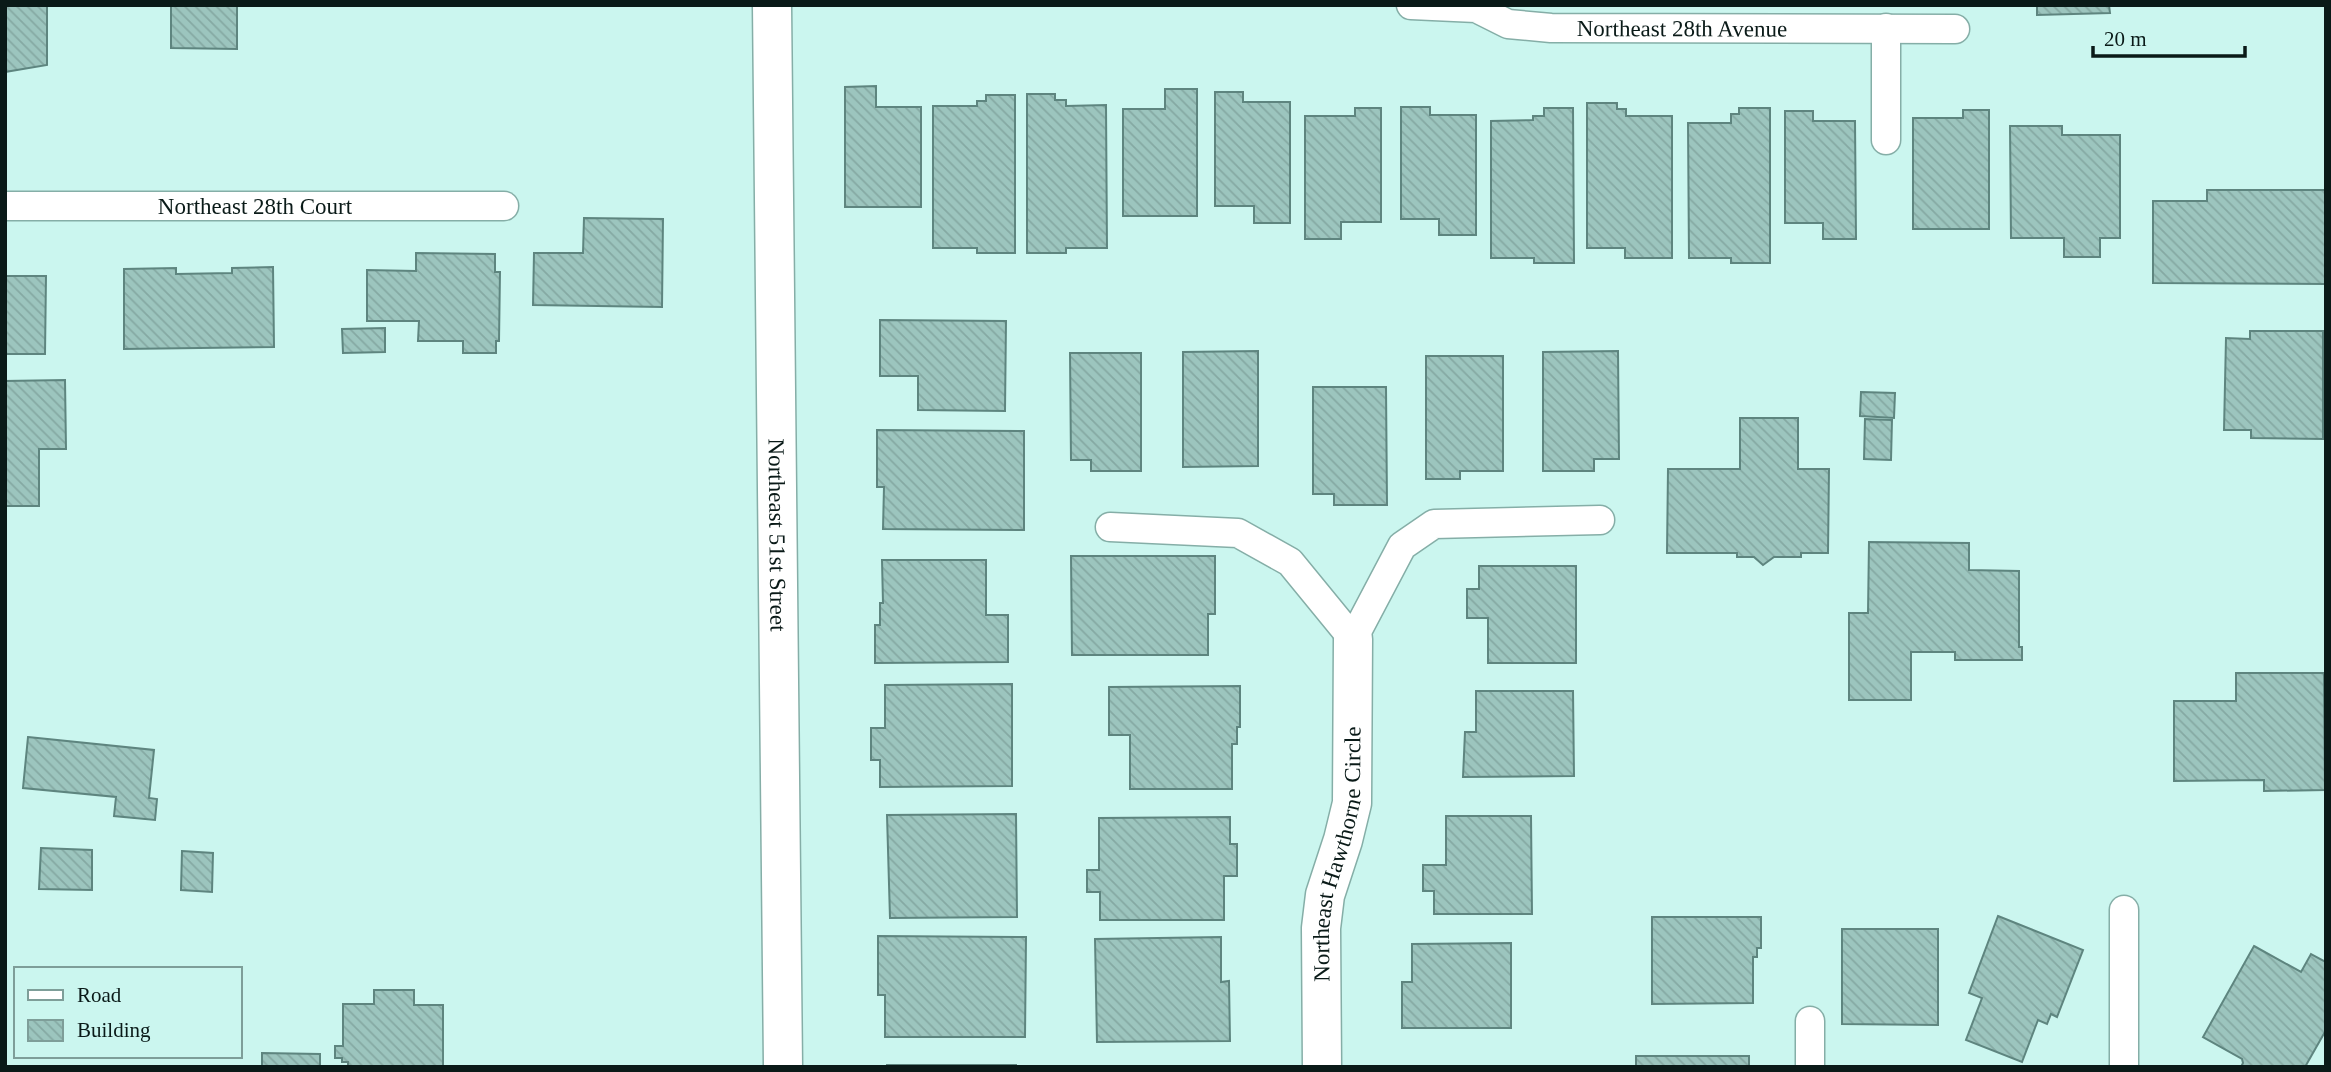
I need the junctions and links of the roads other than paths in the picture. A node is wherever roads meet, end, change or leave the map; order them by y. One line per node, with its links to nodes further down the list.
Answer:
1 (772, 5): 13 (street, Northeast 51st Street)
2 (1411, 5): 3 (lane, Northeast 28th Avenue)
3 (1886, 29): 4 (lane, Northeast 28th Avenue); 5 (lane)
4 (1955, 29)
5 (1886, 140)
6 (5, 206): 7 (lane, Northeast 28th Court)
7 (504, 206)
8 (1600, 520): 10 (lane)
9 (1110, 527): 10 (lane)
10 (1353, 639): 14 (street, Northeast Hawthorne Circle)
11 (2124, 910): 16 (lane)
12 (1810, 1021): 15 (lane)
13 (783, 1067)
14 (1322, 1067)
15 (1810, 1067)
16 (2124, 1067)

